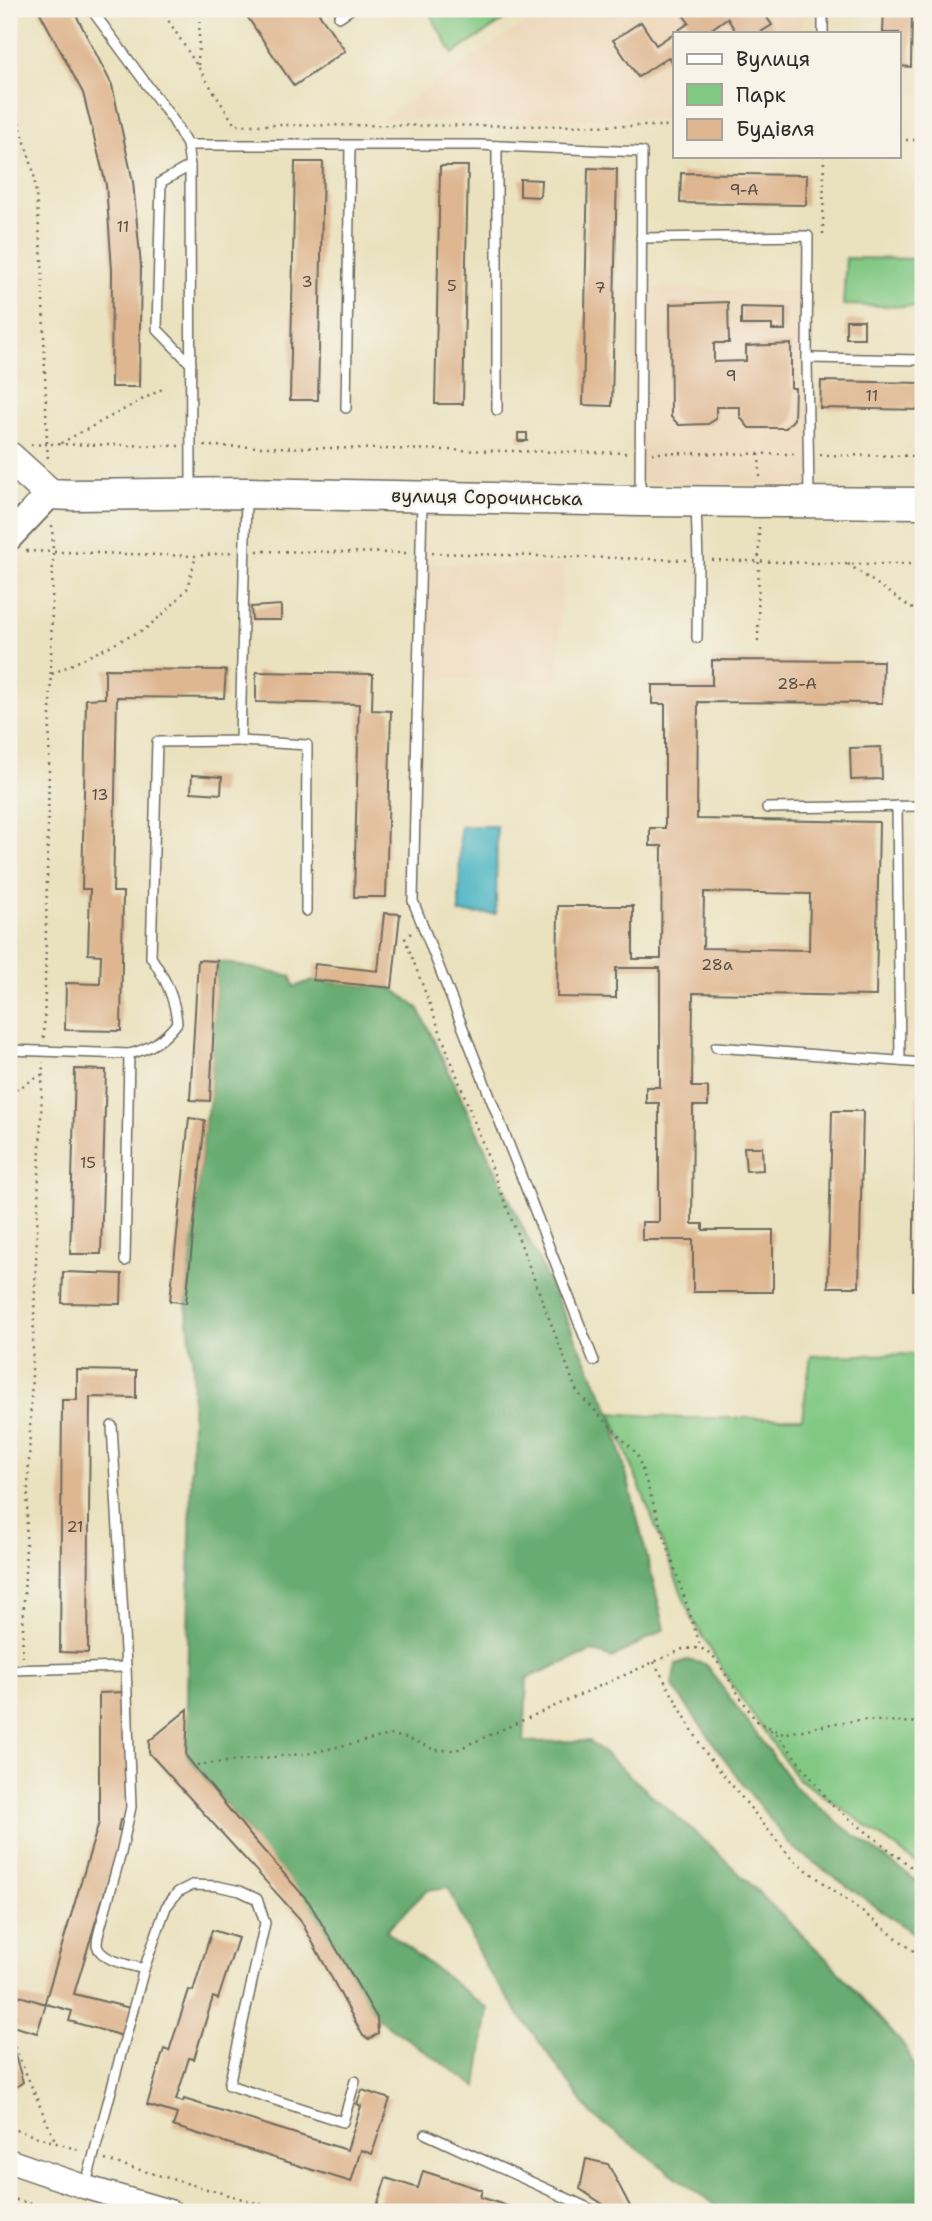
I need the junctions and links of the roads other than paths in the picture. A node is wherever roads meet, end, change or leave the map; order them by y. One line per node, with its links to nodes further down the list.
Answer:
1 (91, 9): 6 (lane)
2 (351, 9): 4 (lane)
3 (823, 9): 5 (lane)
4 (339, 17)
5 (823, 32)
6 (187, 145): 7 (lane); 9 (lane)
7 (350, 146): 8 (lane); 14 (lane)
8 (497, 146): 10 (lane); 15 (lane)
9 (190, 166): 13 (lane); 13 (lane)
10 (641, 238): 11 (lane); 21 (lane)
11 (807, 358): 12 (lane); 23 (lane)
12 (923, 360)
13 (191, 364): 19 (lane)
14 (346, 408)
15 (497, 410)
16 (9, 457): 18 (main road)
17 (246, 493): 19 (main road, вулиця Сорочинська); 20 (main road, вулиця Сорочинська); 27 (lane)
18 (50, 494): 19 (main road, вулиця Сорочинська); 25 (main road)
19 (191, 494)
20 (422, 496): 21 (main road, вулиця Сорочинська); 38 (lane)
21 (640, 500): 22 (main road, вулиця Сорочинська)
22 (695, 501): 23 (main road, вулиця Сорочинська); 26 (lane)
23 (809, 503): 24 (main road, вулиця Сорочинська)
24 (923, 503)
25 (14, 544)
26 (697, 638)
27 (240, 741): 31 (lane); 34 (lane)
28 (923, 806): 29 (lane)
29 (897, 807): 30 (lane); 35 (lane)
30 (767, 808)
31 (306, 911)
32 (716, 1047): 35 (lane)
33 (9, 1050): 34 (lane)
34 (130, 1054): 37 (lane)
35 (900, 1061): 36 (lane)
36 (923, 1063)
37 (125, 1261)
38 (594, 1361)
39 (112, 1426): 40 (lane)
40 (125, 1667): 41 (lane); 42 (lane)
41 (14, 1670)
42 (144, 1969): 43 (lane); 46 (lane)
43 (355, 2081)
44 (426, 2134): 48 (lane)
45 (9, 2161): 46 (street)
46 (85, 2187): 47 (street)
47 (171, 2212)
48 (597, 2212)

